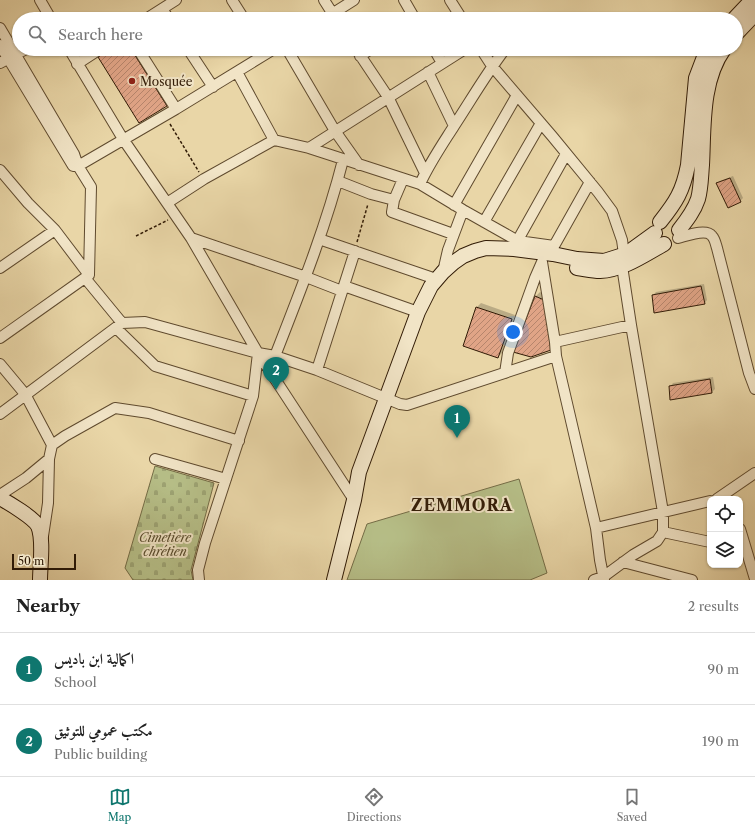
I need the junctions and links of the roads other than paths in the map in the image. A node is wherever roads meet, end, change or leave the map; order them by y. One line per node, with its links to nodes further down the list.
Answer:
1 (40, 0): 10 (street)
2 (176, 0): 9 (street)
3 (232, 0): 13 (street)
4 (324, 0): 14 (street)
5 (354, 0): 15 (street)
6 (404, 0): 16 (street)
7 (450, 0): 17 (street)
8 (752, 0): 18 (main road)
9 (162, 9): 11 (street); 12 (street)
10 (47, 12)
11 (157, 12)
12 (164, 12)
13 (240, 12)
14 (332, 12)
15 (339, 12)
16 (412, 12)
17 (458, 12)
18 (741, 12)
19 (755, 14): 20 (main road)
20 (743, 27)
21 (0, 28): 36 (street)
22 (0, 45): 36 (street)
23 (73, 56): 38 (street)
24 (89, 56): 38 (street)
25 (142, 56): 45 (street)
26 (193, 56): 42 (street)
27 (260, 56): 40 (street)
28 (291, 56): 48 (street)
29 (361, 56): 44 (street)
30 (438, 56): 37 (street)
31 (454, 56): 37 (street)
32 (486, 56): 39 (street)
33 (500, 56): 39 (street)
34 (705, 56): 67 (main road)
35 (719, 56): 70 (main road)
36 (8, 58): 55 (street)
37 (442, 63): 41 (street)
38 (77, 64): 49 (street)
39 (492, 66): 43 (street); 47 (street)
40 (237, 72): 42 (street); 50 (street)
41 (428, 72): 44 (street); 47 (street)
42 (213, 87): 45 (street)
43 (517, 95): 46 (street); 64 (street)
44 (388, 97): 48 (street); 57 (street)
45 (176, 109): 49 (street)
46 (541, 123): 52 (street); 66 (street)
47 (454, 126): 57 (street)
48 (335, 131): 51 (street); 54 (street)
49 (123, 139): 55 (street); 63 (street)
50 (274, 140): 51 (street); 63 (street)
51 (309, 148): 53 (street)
52 (566, 154): 60 (street); 74 (street)
53 (343, 160): 54 (street); 59 (street)
54 (360, 165): 58 (street)
55 (78, 166): 79 (street)
56 (0, 170): 68 (street)
57 (425, 173): 61 (street)
58 (403, 179): 61 (street); 62 (street)
59 (338, 181): 62 (street); 72 (street)
60 (590, 182): 74 (street); 76 (street)
61 (420, 184): 64 (street)
62 (394, 200): 69 (street)
63 (167, 203): 71 (street)
64 (454, 205): 65 (street)
65 (463, 210): 66 (street); 69 (street)
66 (484, 222): 74 (street)
67 (657, 227): 70 (main road); 73 (main road); 76 (main road)
68 (55, 230): 78 (street); 79 (street)
69 (453, 234): 80 (street)
70 (679, 234): 73 (main road); 94 (street)
71 (191, 238): 81 (street); 88 (street)
72 (319, 239): 75 (street); 81 (street)
73 (664, 244): 76 (main road)
74 (516, 245): 76 (main road); 80 (main road)
75 (355, 251): 80 (street); 82 (street)
76 (623, 260): 77 (main road); 84 (street)
77 (542, 262): 87 (street); 93 (street); 97 (main road)
78 (0, 268)
79 (88, 276): 85 (street); 86 (street)
80 (440, 276): 83 (main road)
81 (306, 277): 82 (street); 89 (street)
82 (343, 289): 83 (street); 92 (street)
83 (418, 312): 97 (main road)
84 (631, 325): 87 (street); 110 (street)
85 (119, 326): 88 (street); 95 (street); 96 (street)
86 (0, 338)
87 (555, 342): 90 (street)
88 (258, 353): 89 (street); 96 (street); 108 (street)
89 (275, 356): 92 (street)
90 (556, 356): 93 (street); 111 (street)
91 (0, 364): 95 (street)
92 (317, 370): 97 (street)
93 (505, 373): 97 (street)
94 (755, 389)
95 (25, 394): 98 (street); 100 (street)
96 (254, 396): 99 (street)
97 (390, 399): 108 (main road)
98 (0, 414)
99 (239, 441): 100 (street); 104 (street)
100 (52, 446): 101 (street)
101 (49, 459): 105 (street); 114 (street)
102 (155, 459): 104 (street)
103 (755, 473): 106 (street)
104 (226, 479): 120 (street)
105 (0, 495)
106 (722, 496)
107 (0, 498): 114 (main road)
108 (354, 500): 121 (main road)
109 (707, 502): 110 (street)
110 (663, 512): 111 (street); 112 (street)
111 (596, 528): 117 (street)
112 (664, 532): 113 (street); 116 (street)
113 (707, 541)
114 (42, 544): 119 (main road)
115 (743, 550): 118 (street)
116 (623, 562): 117 (street); 122 (street)
117 (600, 579)
118 (755, 579)
119 (40, 580)
120 (199, 580)
121 (334, 580)
122 (692, 580)

